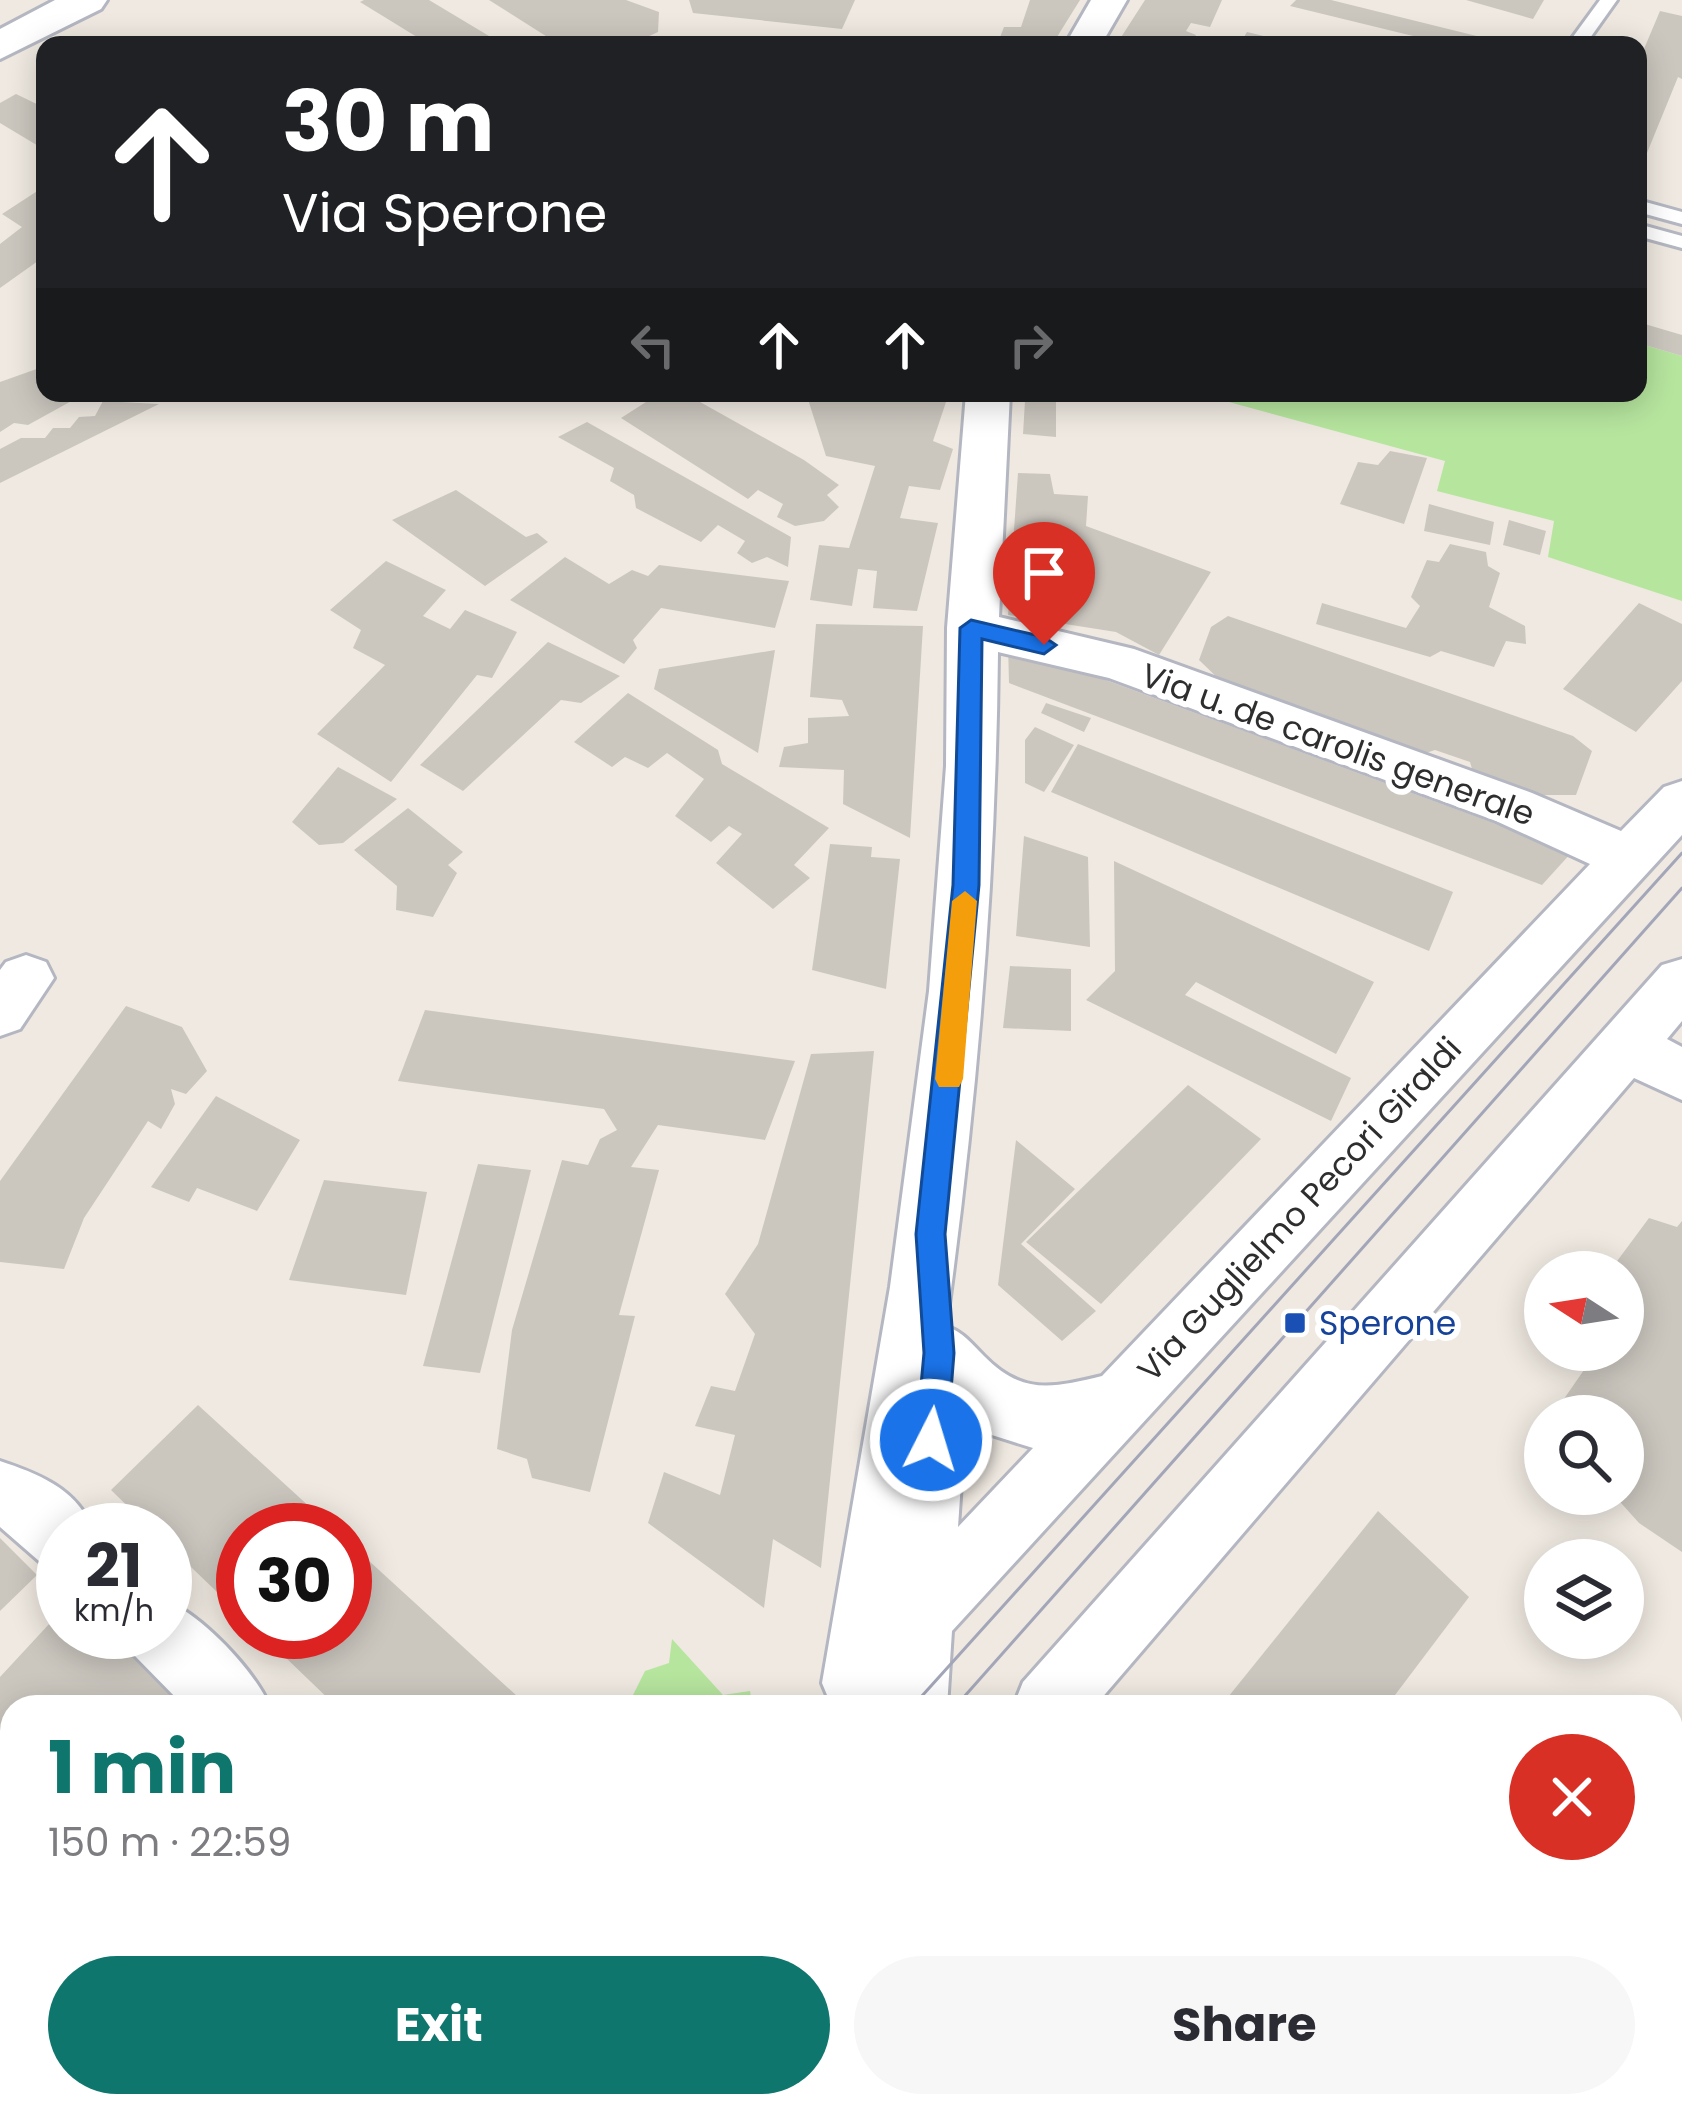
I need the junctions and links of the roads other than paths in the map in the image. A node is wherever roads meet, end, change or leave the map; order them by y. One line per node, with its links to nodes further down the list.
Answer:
1 (86, 0): 6 (main road)
2 (1109, 0): 4 (street)
3 (1609, 0): 5 (lane)
4 (1088, 36)
5 (1583, 36)
6 (0, 46)
7 (1682, 191): 9 (lane)
8 (1647, 209): 9 (lane)
9 (1677, 217)
10 (1647, 232): 11 (lane)
11 (1682, 242)
12 (987, 402): 13 (street)
13 (971, 628): 15 (street, Via u. de carolis generale); 19 (street)
14 (1682, 801): 15 (street, Via Guglielmo Pecori Giraldi)
15 (1629, 859): 21 (street, Via Guglielmo Pecori Giraldi)
16 (1682, 982): 17 (street)
17 (1627, 1046): 18 (street); 29 (street)
18 (1682, 1075)
19 (931, 1234): 20 (street); 27 (street)
20 (939, 1353): 21 (street); 24 (street)
21 (1117, 1402): 24 (street, Via Guglielmo Pecori Giraldi)
22 (0, 1494): 23 (street)
23 (36, 1510)
24 (916, 1616): 28 (street)
25 (186, 1659): 26 (street)
26 (223, 1695)
27 (872, 1695)
28 (874, 1695)
29 (1059, 1695)

